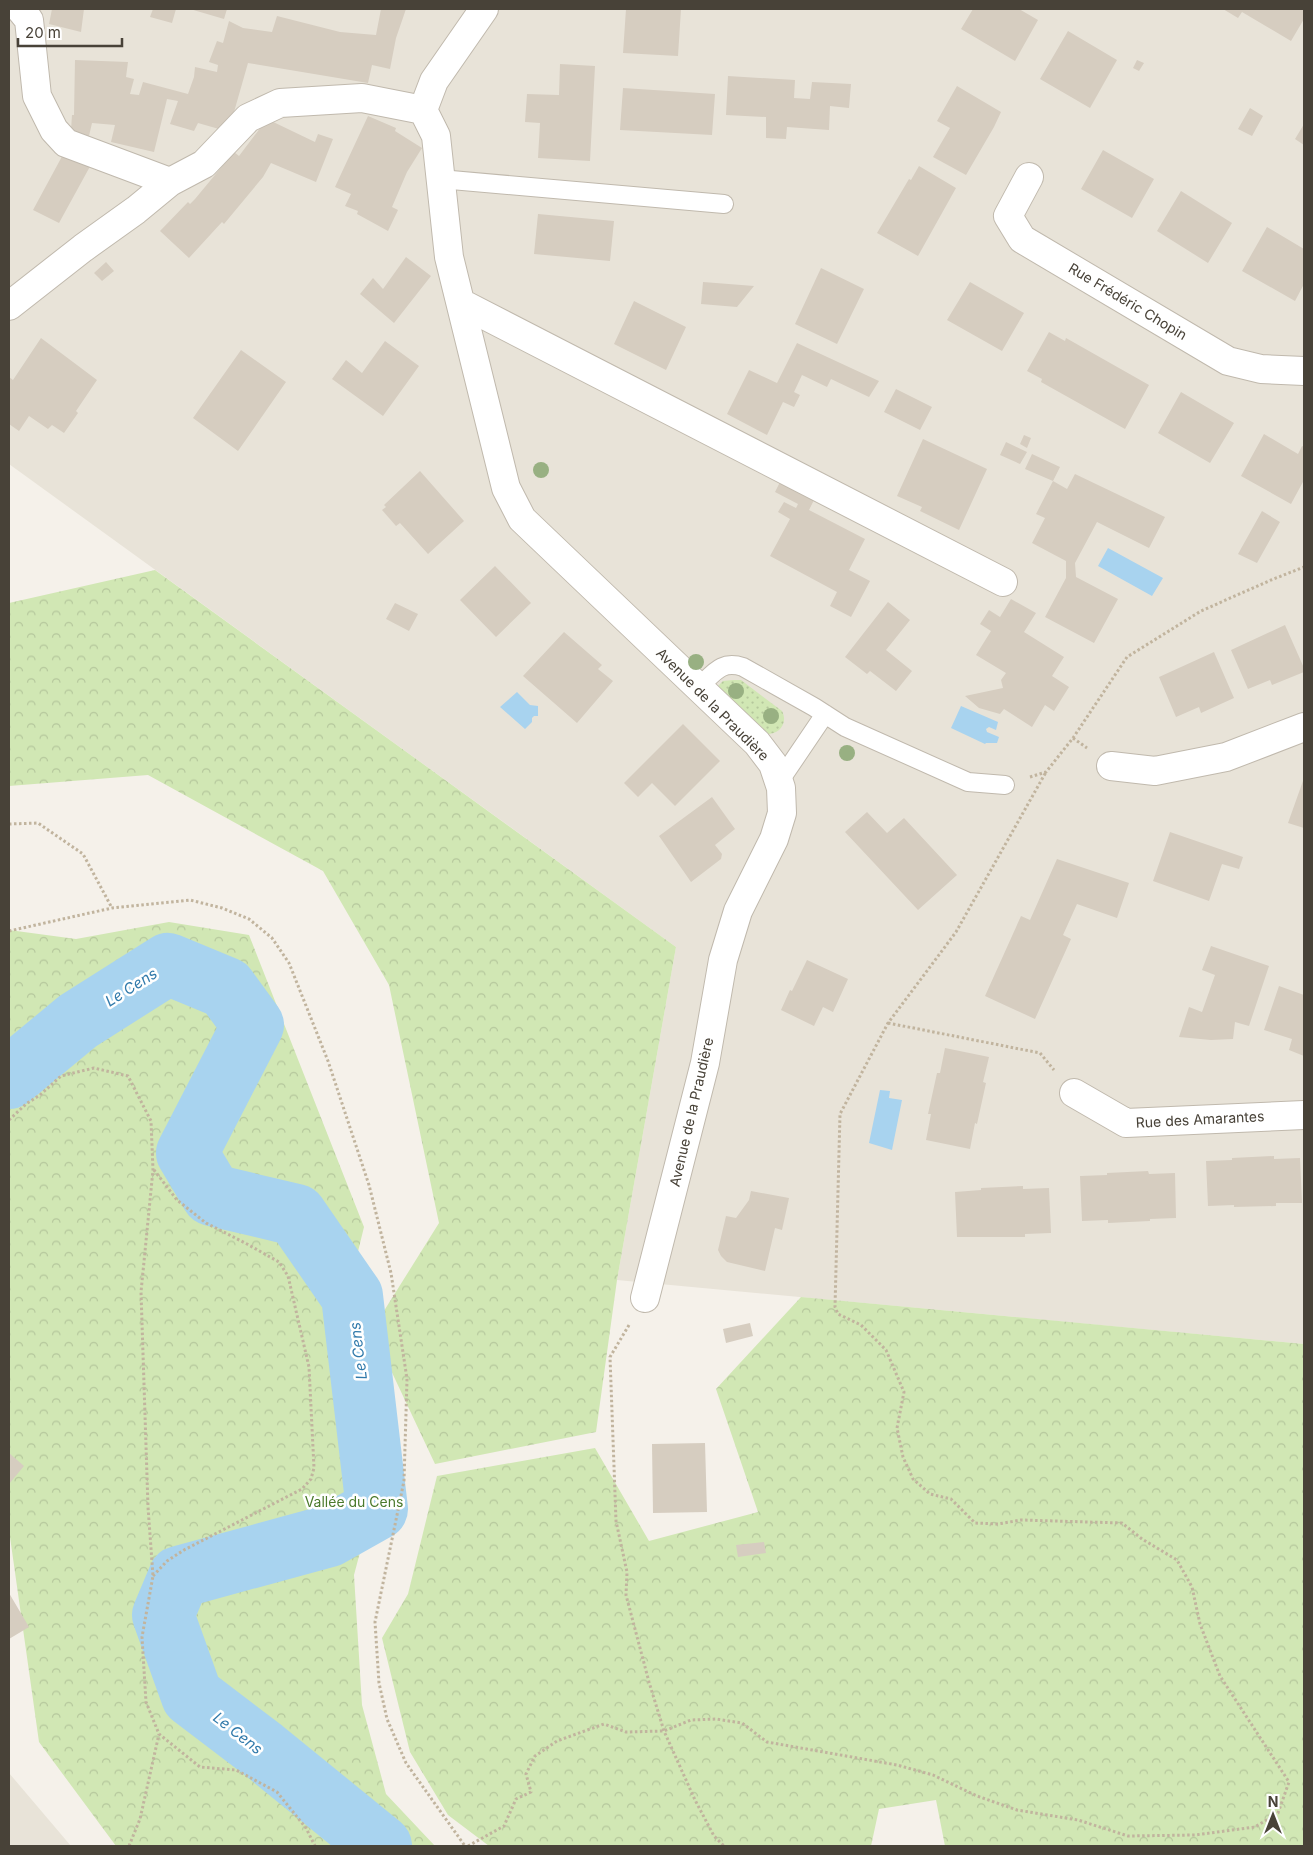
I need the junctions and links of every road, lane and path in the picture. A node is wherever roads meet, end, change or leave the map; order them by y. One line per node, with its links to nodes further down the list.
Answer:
1 (20, 9): 6 (street)
2 (484, 9): 3 (street)
3 (423, 110): 5 (street, Avenue de la Praudière); 6 (street)
4 (1029, 177): 10 (street, Rue Frédéric Chopin)
5 (440, 179): 7 (lane); 8 (street, Avenue de la Praudière)
6 (170, 182): 9 (street)
7 (724, 204)
8 (461, 303): 12 (street); 13 (street, Avenue de la Praudière)
9 (9, 306)
10 (1304, 371)
11 (1304, 567): 17 (path)
12 (1003, 582)
13 (699, 687): 14 (lane); 18 (street, Avenue de la Praudière)
14 (825, 714): 18 (lane); 19 (lane)
15 (1304, 727): 16 (street)
16 (1111, 766)
17 (1046, 772): 19 (path); 23 (path)
18 (779, 782): 28 (street, Avenue de la Praudière)
19 (1006, 785)
20 (9, 824): 21 (path)
21 (112, 908): 22 (path); 34 (path)
22 (9, 931)
23 (888, 1023): 24 (path); 30 (path)
24 (1074, 1093): 25 (street, Rue des Amarantes)
25 (1304, 1115)
26 (9, 1120): 27 (path)
27 (153, 1170): 29 (path); 29 (path)
28 (645, 1298): 30 (path)
29 (153, 1576): 31 (path)
30 (664, 1731): 34 (path); 35 (path)
31 (159, 1734): 32 (path); 33 (path)
32 (129, 1846)
33 (315, 1846)
34 (466, 1846)
35 (724, 1846)

